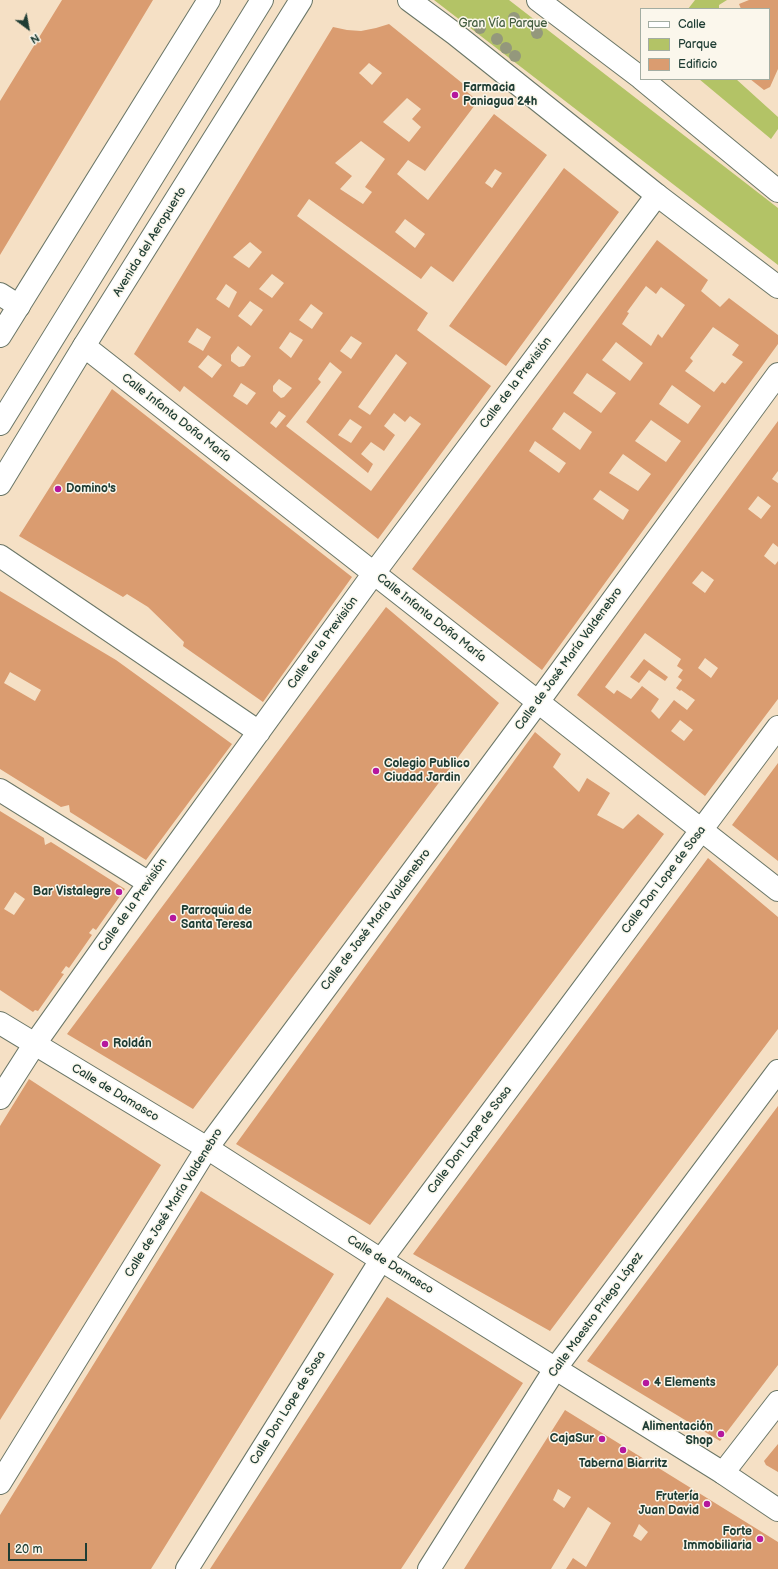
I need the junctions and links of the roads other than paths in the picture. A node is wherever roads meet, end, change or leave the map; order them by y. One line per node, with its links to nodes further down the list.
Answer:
1 (209, 0): 12 (street)
2 (262, 0): 16 (street)
3 (301, 0): 14 (street, Avenida del Aeropuerto)
4 (409, 0): 9 (street)
5 (538, 0): 6 (street)
6 (640, 76)
7 (644, 80): 8 (street)
8 (778, 191)
9 (657, 195): 10 (street); 19 (street, Calle de la Previsión)
10 (778, 287)
11 (0, 294): 12 (street)
12 (18, 306): 13 (street)
13 (0, 336)
14 (84, 346): 17 (street, Avenida del Aeropuerto); 19 (street, Calle Infanta Doña María)
15 (778, 374): 20 (street, Calle de José María Valdenebro)
16 (0, 424)
17 (0, 484)
18 (0, 556): 22 (street)
19 (374, 573): 20 (street, Calle Infanta Doña María); 22 (street, Calle de la Previsión)
20 (538, 702): 24 (street, Calle Infanta Doña María); 31 (street, Calle de José María Valdenebro)
21 (778, 727): 24 (street, Calle Don Lope de Sosa)
22 (259, 732): 25 (street, Calle de la Previsión)
23 (0, 790): 25 (street)
24 (701, 830): 26 (street, Calle Infanta Doña María); 32 (street, Calle Don Lope de Sosa)
25 (149, 882): 28 (street, Calle de la Previsión)
26 (778, 890)
27 (0, 1023): 28 (street, Calle de Damasco)
28 (34, 1045): 30 (street, Calle de la Previsión); 31 (street, Calle de Damasco)
29 (778, 1071): 33 (street, Calle Maestro Priego López)
30 (0, 1098)
31 (207, 1148): 32 (street, Calle de Damasco); 36 (street, Calle de José María Valdenebro)
32 (381, 1260): 33 (street, Calle de Damasco); 38 (street, Calle Don Lope de Sosa)
33 (555, 1368): 35 (street, Calle de Damasco); 39 (street, Calle Maestro Priego López)
34 (778, 1402): 35 (street)
35 (724, 1473): 37 (street, Calle de Damasco)
36 (0, 1483)
37 (778, 1510)
38 (187, 1569)
39 (429, 1569)

